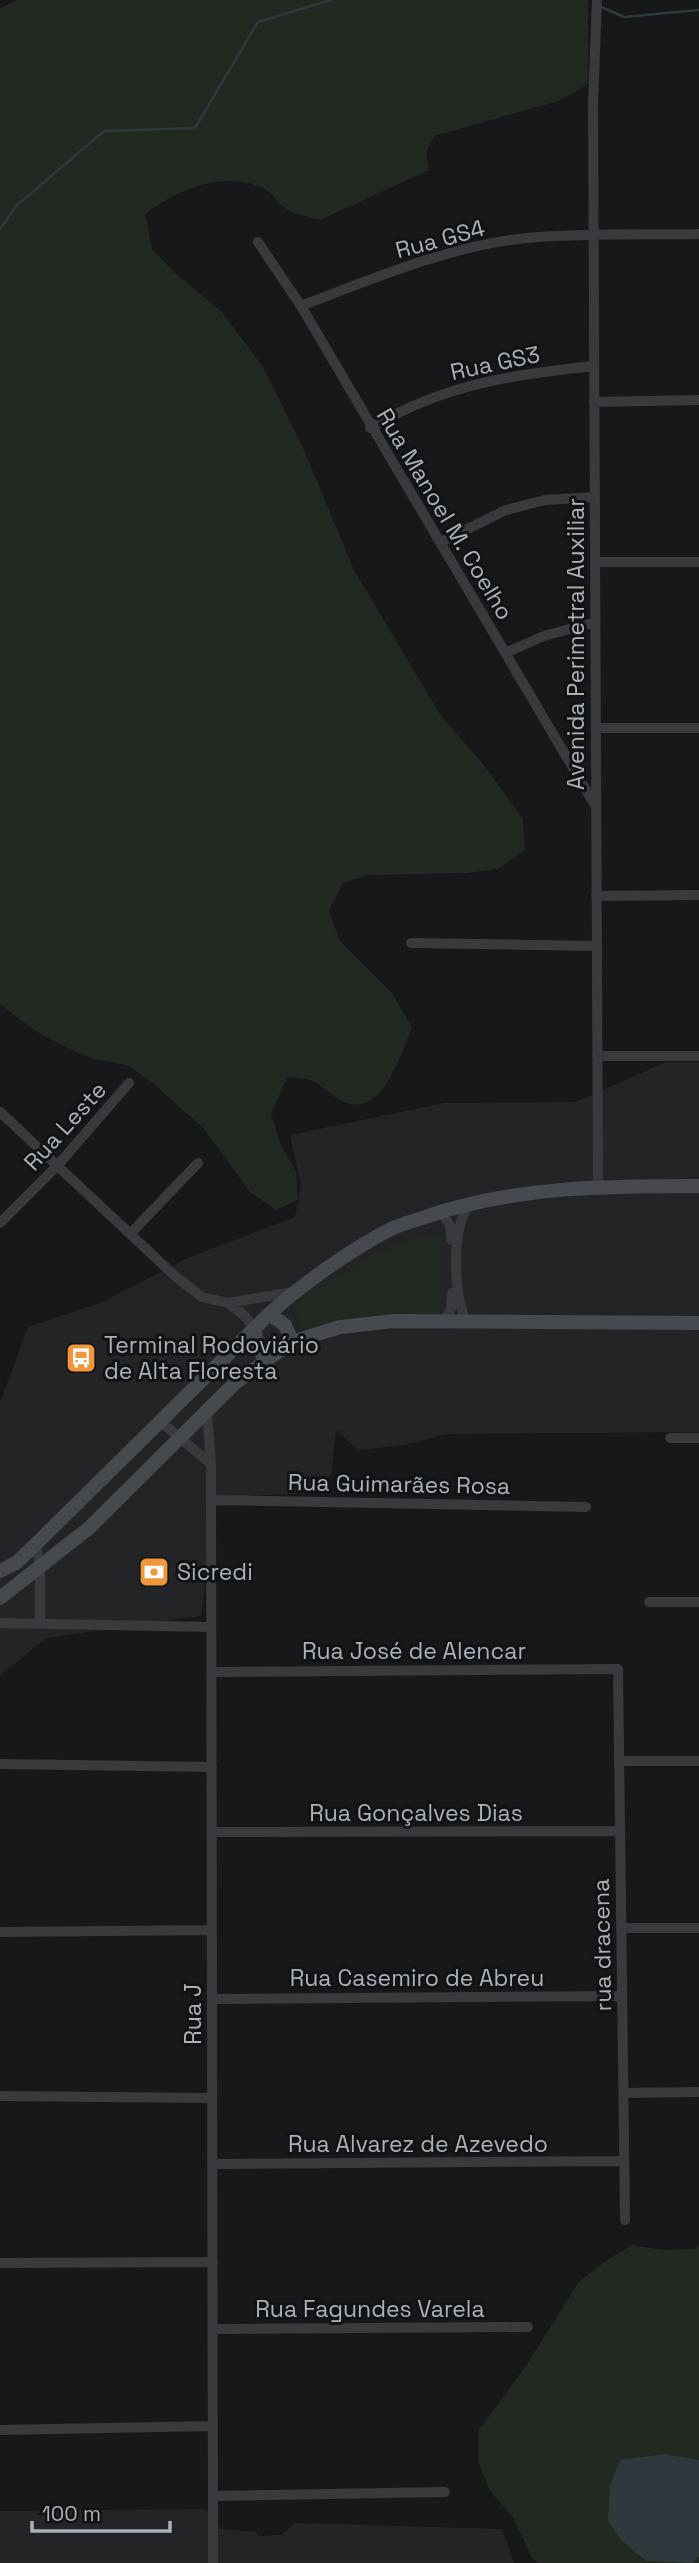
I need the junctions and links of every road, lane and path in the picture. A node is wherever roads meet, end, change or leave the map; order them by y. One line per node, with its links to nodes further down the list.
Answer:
1 (597, 0): 3 (street, Avenida Perimetral Auxiliar)
2 (699, 234): 3 (street, Rua GS4)
3 (593, 236): 5 (street, Rua GS4); 6 (street, Avenida Perimetral Auxiliar)
4 (258, 242): 5 (street, Rua Manoel M. Coelho)
5 (301, 306): 9 (street, Rua Manoel M. Coelho)
6 (594, 366): 8 (street, Avenida Perimetral Auxiliar); 9 (street, Rua GS3)
7 (699, 400): 8 (street)
8 (594, 401): 10 (street, Avenida Perimetral Auxiliar)
9 (370, 428): 11 (street, Rua Manoel M. Coelho)
10 (594, 497): 11 (street); 12 (street, Avenida Perimetral Auxiliar)
11 (441, 542): 15 (street, Rua Manoel M. Coelho)
12 (595, 562): 13 (street); 14 (street, Avenida Perimetral Auxiliar)
13 (699, 562)
14 (595, 622): 15 (street); 16 (street, Avenida Perimetral Auxiliar)
15 (505, 653): 18 (street, Rua Manoel M. Coelho)
16 (596, 728): 17 (street); 18 (street, Avenida Perimetral Auxiliar)
17 (699, 728)
18 (596, 807): 20 (street, Avenida Perimetral Auxiliar)
19 (699, 895): 20 (street)
20 (596, 896): 22 (street, Avenida Perimetral Auxiliar)
21 (411, 943): 22 (street)
22 (596, 946): 23 (street, Avenida Perimetral Auxiliar)
23 (597, 1056): 24 (street); 29 (street, Avenida Perimetral Auxiliar)
24 (699, 1056)
25 (129, 1083): 28 (street, Rua Leste)
26 (0, 1112): 28 (street)
27 (198, 1163): 35 (street)
28 (57, 1166): 33 (street, Rua Leste); 35 (street)
29 (597, 1186): 30 (street); 31 (street)
30 (699, 1186)
31 (481, 1201): 32 (street); 34 (street)
32 (441, 1212): 34 (street); 37 (street)
33 (0, 1223)
34 (454, 1226): 36 (street)
35 (130, 1234): 38 (street)
36 (455, 1266): 41 (street); 42 (street)
37 (293, 1292): 38 (street); 39 (street)
38 (228, 1303): 40 (street)
39 (269, 1314): 40 (street); 44 (street); 45 (street)
40 (245, 1316): 44 (street)
41 (443, 1322): 42 (street); 45 (street)
42 (468, 1322): 43 (street)
43 (699, 1323)
44 (255, 1330): 46 (street); 48 (street)
45 (292, 1342): 46 (street)
46 (266, 1359): 47 (street)
47 (208, 1413): 49 (street); 52 (street, Rua J)
48 (160, 1421): 49 (street); 55 (street)
49 (180, 1435): 52 (street); 56 (street)
50 (670, 1438): 51 (street)
51 (699, 1438)
52 (211, 1464): 53 (street, Rua J)
53 (211, 1500): 54 (street, Rua Guimarães Rosa); 63 (street, Rua J)
54 (586, 1507)
55 (36, 1544): 56 (street); 57 (street)
56 (40, 1567): 58 (street); 62 (street)
57 (0, 1571)
58 (0, 1598)
59 (649, 1602): 60 (street)
60 (699, 1602)
61 (0, 1623): 62 (street)
62 (40, 1623): 63 (street)
63 (211, 1627): 65 (street, Rua J)
64 (618, 1669): 65 (street, Rua José de Alencar); 66 (street, rua dracena)
65 (211, 1672): 69 (street, Rua J)
66 (619, 1761): 67 (street); 70 (street, rua dracena)
67 (699, 1761)
68 (0, 1764): 69 (street)
69 (212, 1766): 71 (street, Rua J)
70 (620, 1831): 71 (street, Rua Gonçalves Dias); 72 (street, rua dracena)
71 (212, 1832): 74 (street, Rua J)
72 (621, 1928): 73 (street); 76 (street, rua dracena)
73 (699, 1928)
74 (212, 1930): 75 (street); 77 (street, Rua J)
75 (0, 1932)
76 (622, 1997): 77 (street, Rua Casemiro de Abreu); 79 (street, rua dracena)
77 (212, 1999): 81 (street, Rua J)
78 (699, 2092): 79 (street)
79 (624, 2093): 82 (street, rua dracena)
80 (0, 2096): 81 (street)
81 (212, 2098): 83 (street, Rua J)
82 (624, 2161): 83 (street, Rua Alvarez de Azevedo); 84 (street, rua dracena)
83 (212, 2164): 85 (street, Rua J)
84 (625, 2220)
85 (213, 2262): 86 (street); 88 (street, Rua J)
86 (0, 2263)
87 (528, 2327): 88 (street, Rua Fagundes Varela)
88 (213, 2329): 89 (street, Rua J)
89 (213, 2426): 90 (street); 92 (street, Rua J)
90 (0, 2430)
91 (445, 2492): 92 (street)
92 (213, 2496): 93 (street, Rua J)
93 (213, 2563)

